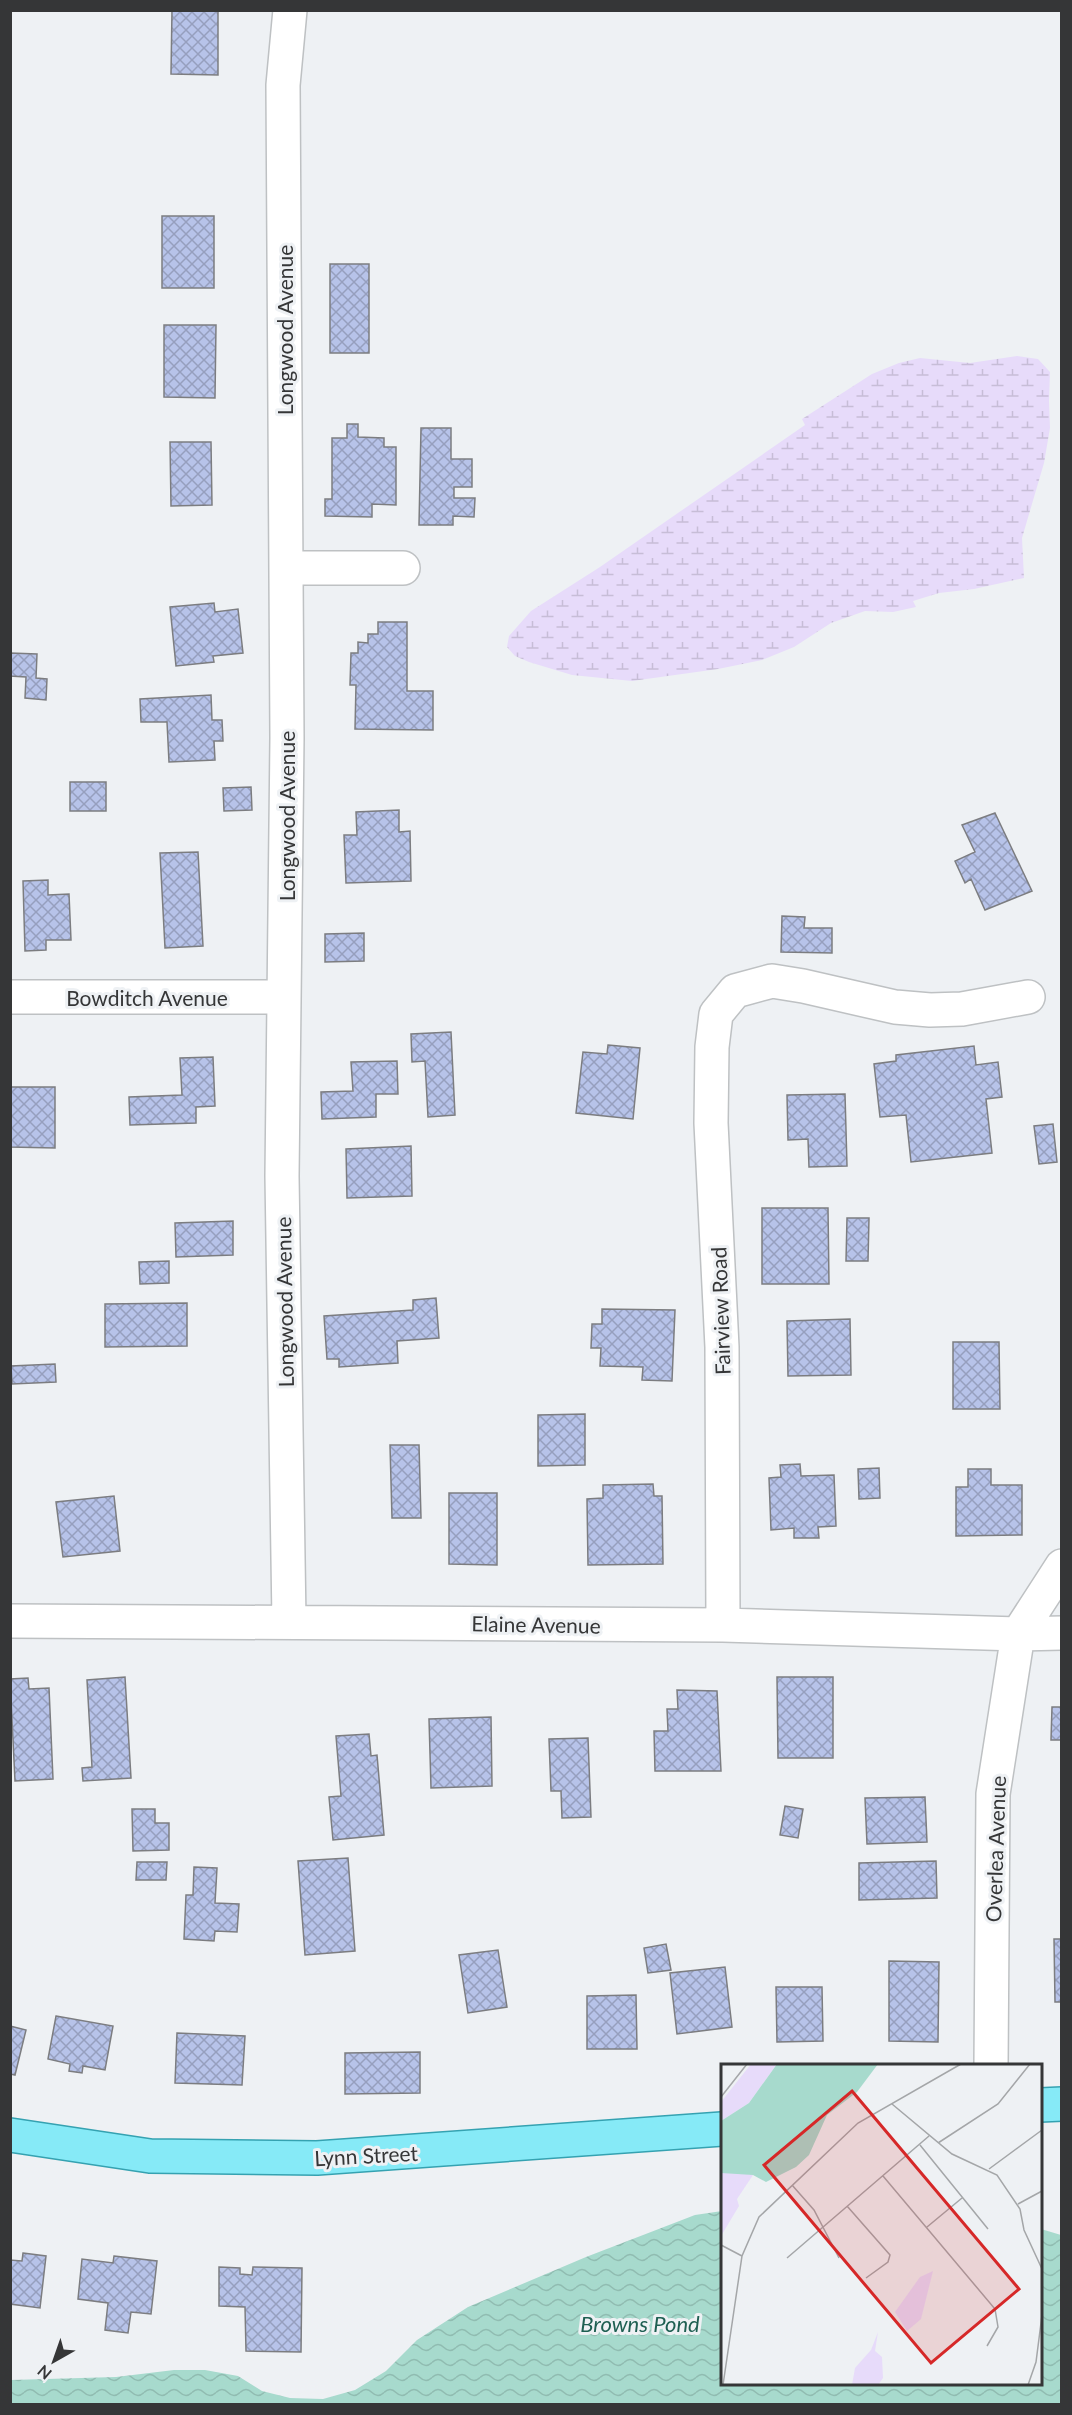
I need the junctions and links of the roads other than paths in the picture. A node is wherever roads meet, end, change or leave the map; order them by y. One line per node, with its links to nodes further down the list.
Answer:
1 (290, 10): 2 (street, Longwood Avenue)
2 (286, 568): 3 (street); 5 (street, Longwood Avenue)
3 (403, 568)
4 (10, 997): 5 (street, Bowditch Avenue)
5 (284, 997): 9 (street, Longwood Avenue)
6 (1028, 997): 10 (street, Fairview Road)
7 (1062, 1566): 12 (street)
8 (10, 1621): 9 (street, Elaine Avenue)
9 (289, 1621): 10 (street, Elaine Avenue)
10 (723, 1625): 12 (street, Elaine Avenue)
11 (1062, 1633): 12 (street, Elaine Avenue)
12 (1018, 1634): 13 (street, Overlea Avenue)
13 (991, 2064)
14 (1062, 2104): 15 (main road)
15 (1042, 2105)
16 (721, 2129): 17 (main road, Lynn Street)
17 (10, 2134)

